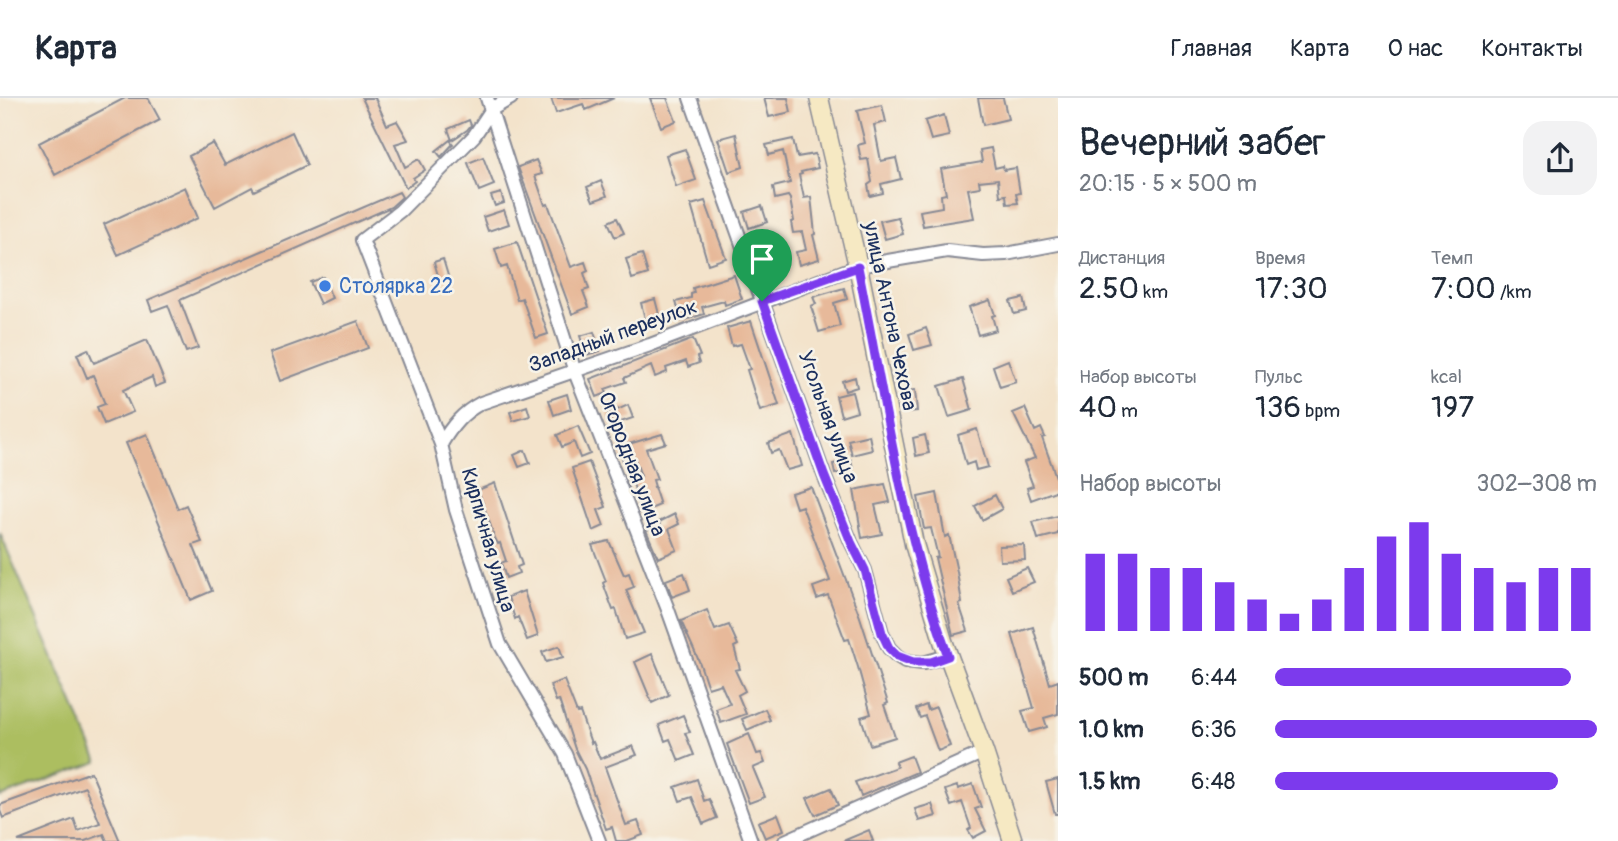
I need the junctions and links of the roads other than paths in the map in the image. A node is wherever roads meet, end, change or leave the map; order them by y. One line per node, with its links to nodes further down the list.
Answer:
1 (511, 98): 4 (street)
2 (690, 98): 7 (street, Угольная улица)
3 (819, 98): 6 (street, улица Антона Чехова)
4 (489, 104): 8 (street, Огородная улица); 9 (street, Кирпичная улица)
5 (1058, 244): 6 (street, Западный переулок)
6 (858, 267): 7 (street, Западный переулок); 10 (street, улица Антона Чехова)
7 (762, 301): 8 (street, Западный переулок); 10 (street, Угольная улица)
8 (575, 372): 9 (street, Западный переулок); 13 (street, Огородная улица)
9 (441, 444): 12 (street, Кирпичная улица)
10 (948, 656): 11 (street)
11 (984, 752): 14 (street); 15 (street)
12 (598, 841)
13 (751, 841)
14 (785, 841)
15 (1013, 841)

